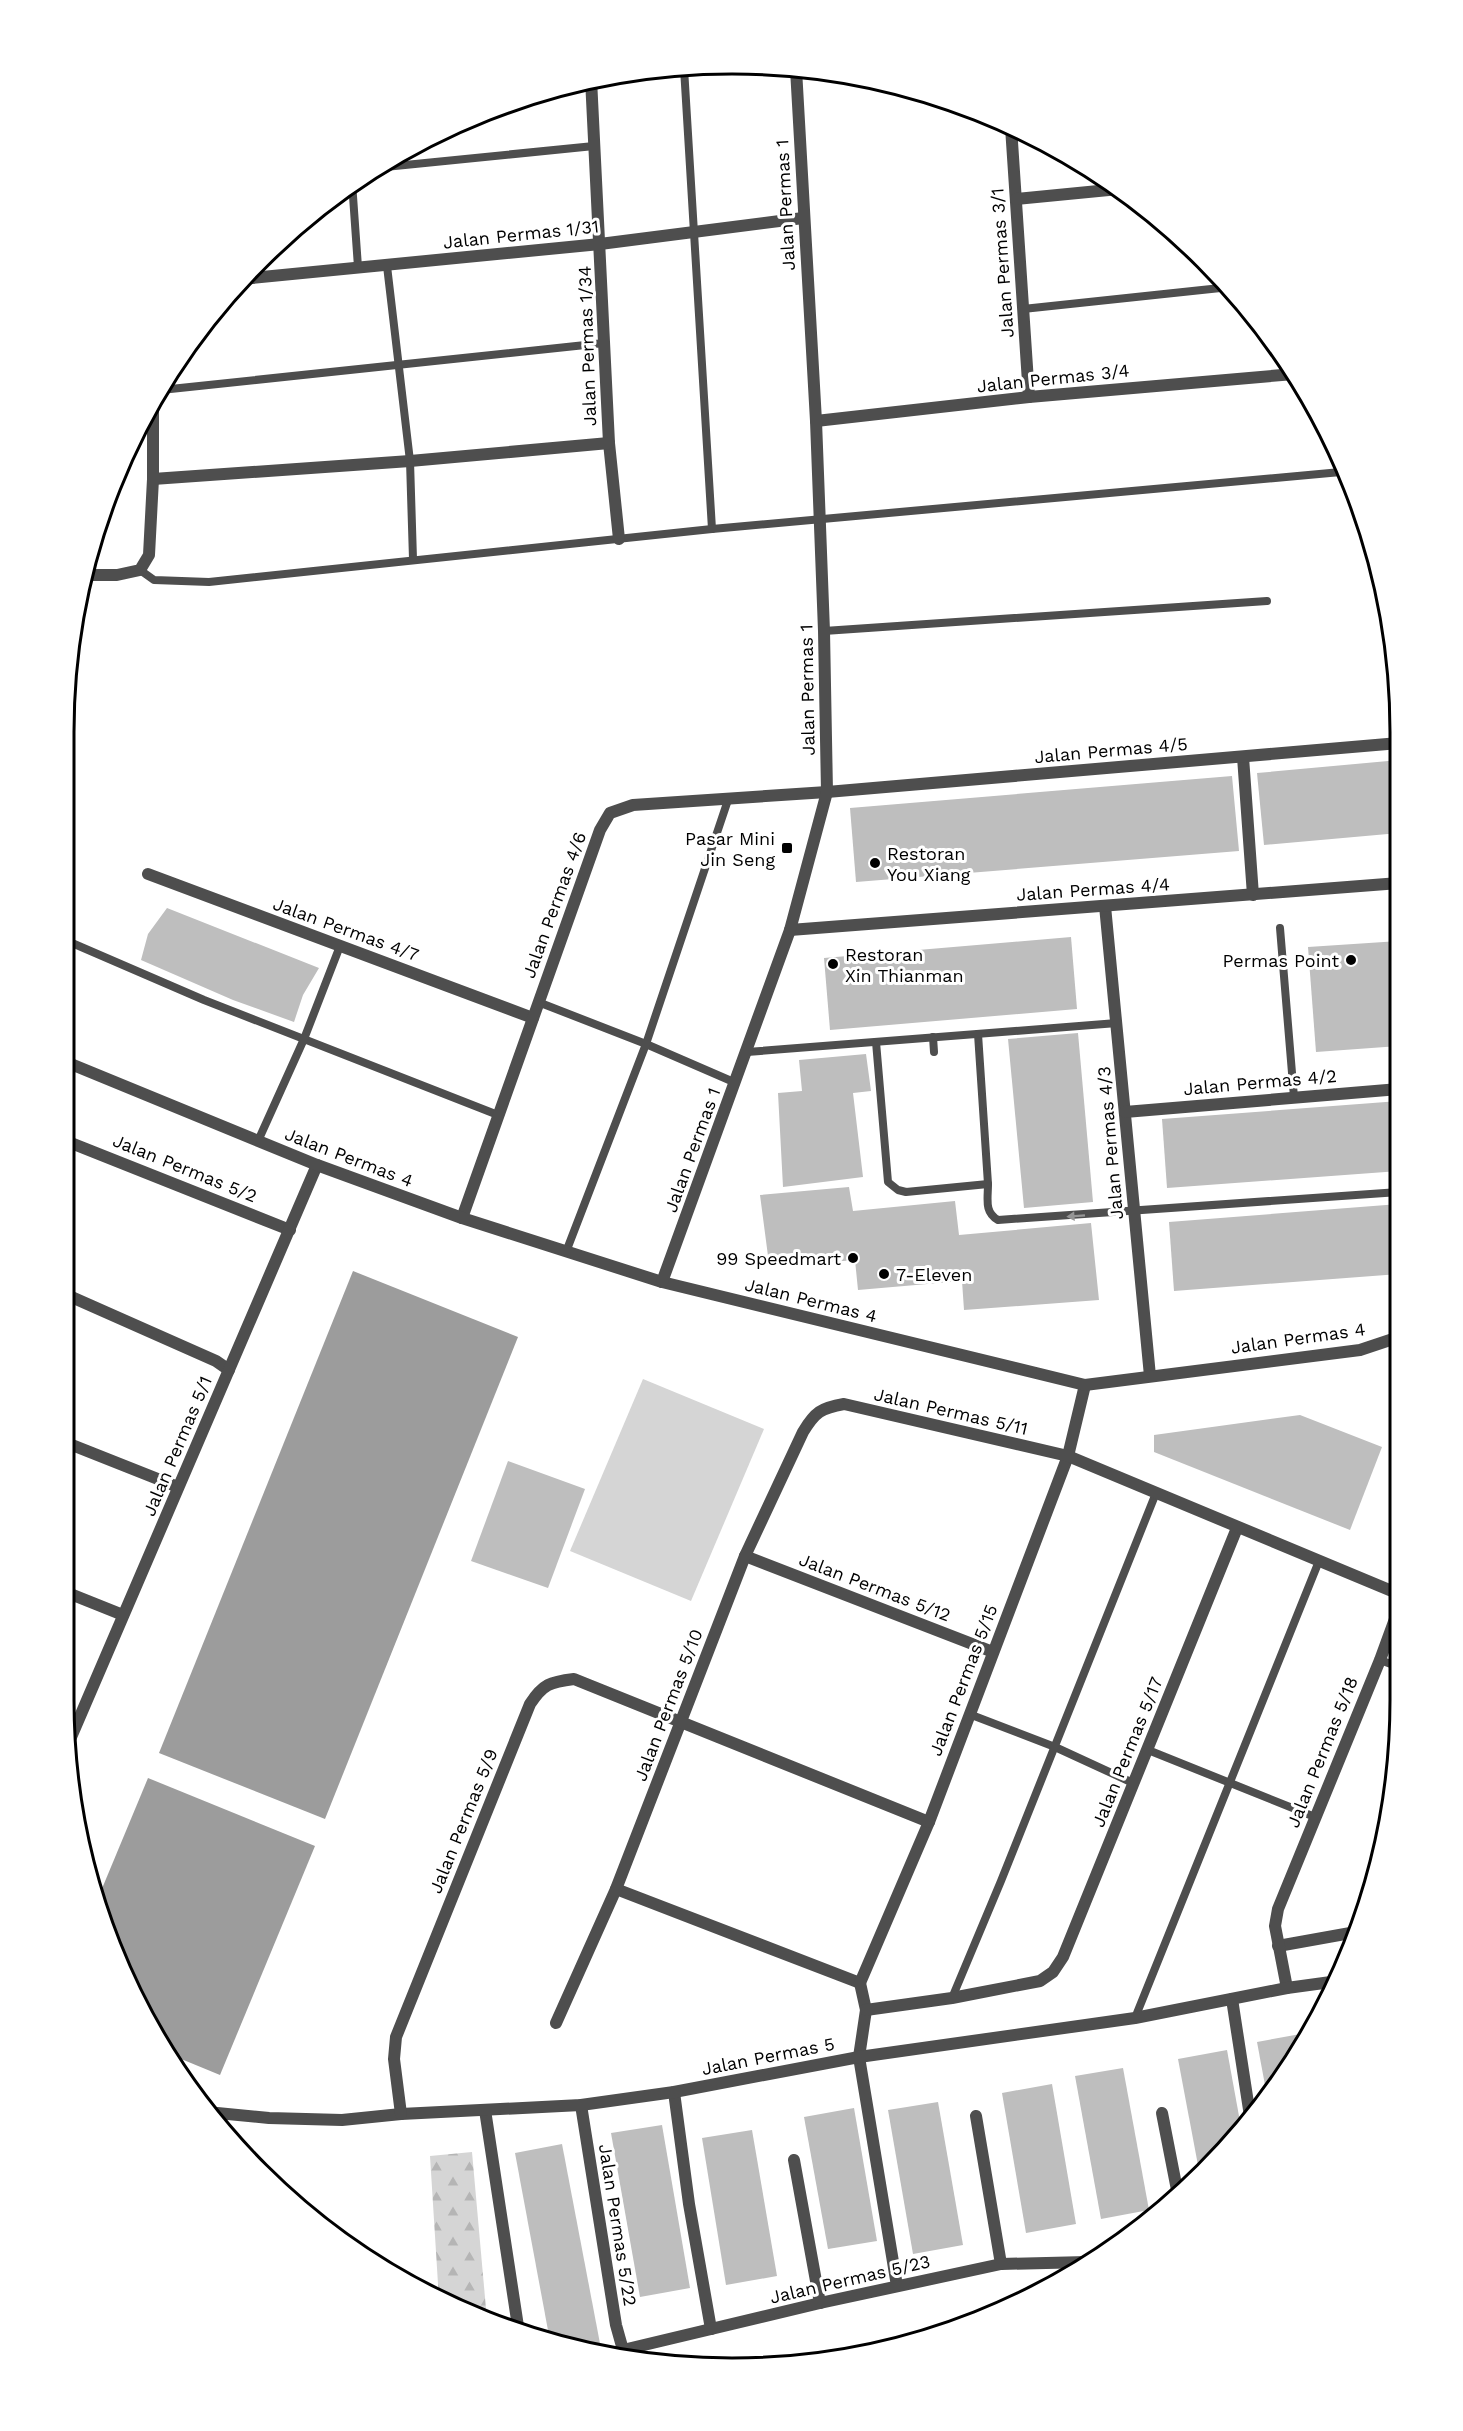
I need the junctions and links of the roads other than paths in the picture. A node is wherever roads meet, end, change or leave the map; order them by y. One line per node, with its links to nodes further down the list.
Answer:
1 (684, 75): 11 (lane)
2 (796, 77): 10 (street, Jalan Permas 1)
3 (591, 89): 5 (street, Jalan Permas 1/34)
4 (1012, 136): 9 (street, Jalan Permas 3/1)
5 (594, 146): 6 (lane); 12 (street, Jalan Permas 1/34)
6 (397, 166)
7 (1106, 190): 9 (street)
8 (353, 193): 14 (lane)
9 (1016, 199): 17 (street, Jalan Permas 3/1)
10 (804, 218): 11 (street, Jalan Permas 1/31); 24 (street, Jalan Permas 1)
11 (694, 232): 12 (street, Jalan Permas 1/31); 30 (lane)
12 (600, 244): 13 (street, Jalan Permas 1/31); 18 (street, Jalan Permas 1/34)
13 (387, 266): 14 (street, Jalan Permas 1/31); 19 (lane)
14 (358, 267): 15 (street, Jalan Permas 1/31)
15 (255, 278)
16 (1217, 288): 17 (lane)
17 (1023, 309): 22 (street, Jalan Permas 3/1)
18 (604, 343): 19 (lane); 25 (street, Jalan Permas 1/34)
19 (399, 364): 21 (lane); 26 (lane)
20 (1285, 375): 22 (street, Jalan Permas 3/4)
21 (170, 389)
22 (1029, 397): 24 (street, Jalan Permas 3/4)
23 (153, 418): 28 (street)
24 (816, 421): 29 (street, Jalan Permas 1)
25 (609, 443): 26 (street); 31 (street, Jalan Permas 1/34)
26 (410, 460): 28 (street); 32 (lane)
27 (1336, 472): 29 (lane)
28 (153, 479): 33 (street)
29 (820, 520): 30 (lane); 36 (street, Jalan Permas 1)
30 (712, 529): 31 (lane)
31 (619, 539): 32 (lane)
32 (413, 559): 33 (lane)
33 (140, 570): 34 (street)
34 (93, 575)
35 (1267, 601): 36 (lane)
36 (824, 631): 39 (street, Jalan Permas 1)
37 (1390, 744): 38 (street, Jalan Permas 4/5)
38 (1243, 757): 39 (street, Jalan Permas 4/5); 43 (street)
39 (827, 792): 40 (street, Jalan Permas 4/6); 46 (street, Jalan Permas 1)
40 (729, 797): 49 (street, Jalan Permas 4/6); 56 (lane)
41 (148, 874): 48 (street, Jalan Permas 4/7)
42 (1390, 884): 43 (street, Jalan Permas 4/4)
43 (1253, 894): 44 (street, Jalan Permas 4/4)
44 (1106, 906): 46 (street, Jalan Permas 4/4); 51 (street, Jalan Permas 4/3)
45 (1280, 928): 62 (lane)
46 (790, 930): 57 (street, Jalan Permas 1)
47 (74, 944): 54 (lane)
48 (340, 946): 50 (street, Jalan Permas 4/7); 54 (lane)
49 (538, 1002): 50 (street, Jalan Permas 4/6); 56 (lane)
50 (533, 1018): 64 (street, Jalan Permas 4/6)
51 (1117, 1023): 52 (lane); 63 (street, Jalan Permas 4/3)
52 (978, 1034): 53 (lane); 68 (lane)
53 (933, 1037): 55 (lane); 58 (lane)
54 (304, 1039): 64 (lane); 65 (lane)
55 (876, 1042): 57 (lane); 68 (lane)
56 (646, 1044): 60 (lane); 73 (lane)
57 (747, 1052): 60 (street, Jalan Permas 1)
58 (934, 1052)
59 (74, 1065): 65 (street, Jalan Permas 4)
60 (736, 1083): 74 (street, Jalan Permas 1)
61 (1390, 1090): 62 (street, Jalan Permas 4/2)
62 (1294, 1097): 63 (street, Jalan Permas 4/2)
63 (1125, 1112): 70 (street, Jalan Permas 4/3)
64 (498, 1115): 71 (street, Jalan Permas 4/6)
65 (258, 1141): 67 (street, Jalan Permas 4)
66 (74, 1144): 72 (street, Jalan Permas 5/2)
67 (317, 1165): 71 (street, Jalan Permas 4); 72 (street, Jalan Permas 5/1)
68 (988, 1184): 70 (lane, one-way to 68)
69 (1390, 1193): 70 (lane)
70 (1134, 1212): 78 (street, Jalan Permas 4/3)
71 (462, 1218): 73 (street, Jalan Permas 4)
72 (290, 1230): 77 (street, Jalan Permas 5/1)
73 (566, 1252): 74 (street, Jalan Permas 4)
74 (662, 1282): 79 (street, Jalan Permas 4)
75 (74, 1298): 77 (street)
76 (1390, 1341): 78 (street, Jalan Permas 4)
77 (229, 1370): 83 (street, Jalan Permas 5/1)
78 (1150, 1376): 79 (street, Jalan Permas 4)
79 (1085, 1385): 82 (street, Jalan Permas 5/15)
80 (825, 1407): 82 (street, Jalan Permas 5/11); 86 (street, Jalan Permas 5/10)
81 (74, 1446): 83 (street)
82 (1068, 1456): 84 (street, Jalan Permas 5/11); 92 (street, Jalan Permas 5/15)
83 (178, 1487): 90 (street, Jalan Permas 5/1)
84 (1156, 1493): 85 (street, Jalan Permas 5/11); 98 (lane)
85 (1237, 1528): 87 (street, Jalan Permas 5/11); 99 (street, Jalan Permas 5/17)
86 (745, 1556): 92 (street, Jalan Permas 5/12); 96 (street, Jalan Permas 5/10)
87 (1319, 1561): 88 (street, Jalan Permas 5/11); 100 (lane)
88 (1390, 1590)
89 (74, 1595): 90 (street)
90 (123, 1615): 97 (street, Jalan Permas 5/1)
91 (1390, 1633): 93 (street, Jalan Permas 5/18)
92 (993, 1652): 95 (street, Jalan Permas 5/15)
93 (1380, 1660): 94 (lane); 102 (street, Jalan Permas 5/18)
94 (1390, 1664)
95 (969, 1714): 98 (lane); 103 (street, Jalan Permas 5/15)
96 (681, 1722): 103 (street); 104 (street, Jalan Permas 5/10); 122 (street, Jalan Permas 5/9)
97 (75, 1728)
98 (1055, 1747): 101 (lane); 110 (lane)
99 (1148, 1750): 100 (lane); 101 (street, Jalan Permas 5/17)
100 (1232, 1782): 102 (lane); 113 (lane)
101 (1133, 1783): 110 (street, Jalan Permas 5/17)
102 (1314, 1817): 106 (street, Jalan Permas 5/18)
103 (929, 1822): 107 (street, Jalan Permas 5/15)
104 (616, 1889): 107 (street); 114 (street, Jalan Permas 5/10)
105 (1346, 1934): 106 (street)
106 (1278, 1946): 109 (street, Jalan Permas 5/18)
107 (860, 1983): 112 (street)
108 (1326, 1983): 109 (street, Jalan Permas 5)
109 (1287, 1988): 111 (street, Jalan Permas 5)
110 (952, 1998): 112 (street)
111 (1232, 1999): 113 (street, Jalan Permas 5); 118 (street)
112 (866, 2010): 115 (street)
113 (1135, 2018): 115 (street, Jalan Permas 5)
114 (556, 2023)
115 (859, 2057): 116 (street, Jalan Permas 5); 128 (street)
116 (674, 2092): 117 (street, Jalan Permas 5); 131 (street)
117 (581, 2105): 119 (street, Jalan Permas 5); 132 (street, Jalan Permas 5/22)
118 (1249, 2106)
119 (485, 2110): 122 (street, Jalan Permas 5); 130 (street)
120 (220, 2113): 122 (street, Jalan Permas 5)
121 (1162, 2113): 125 (street)
122 (401, 2114)
123 (976, 2116): 127 (street)
124 (794, 2160): 129 (street)
125 (1176, 2184)
126 (1071, 2262): 127 (street, Jalan Permas 5/23)
127 (1002, 2264): 128 (street, Jalan Permas 5/23)
128 (897, 2286): 129 (street, Jalan Permas 5/23)
129 (820, 2303): 131 (street, Jalan Permas 5/23)
130 (517, 2322)
131 (711, 2329): 133 (street, Jalan Permas 5/23)
132 (620, 2348)
133 (635, 2350)

